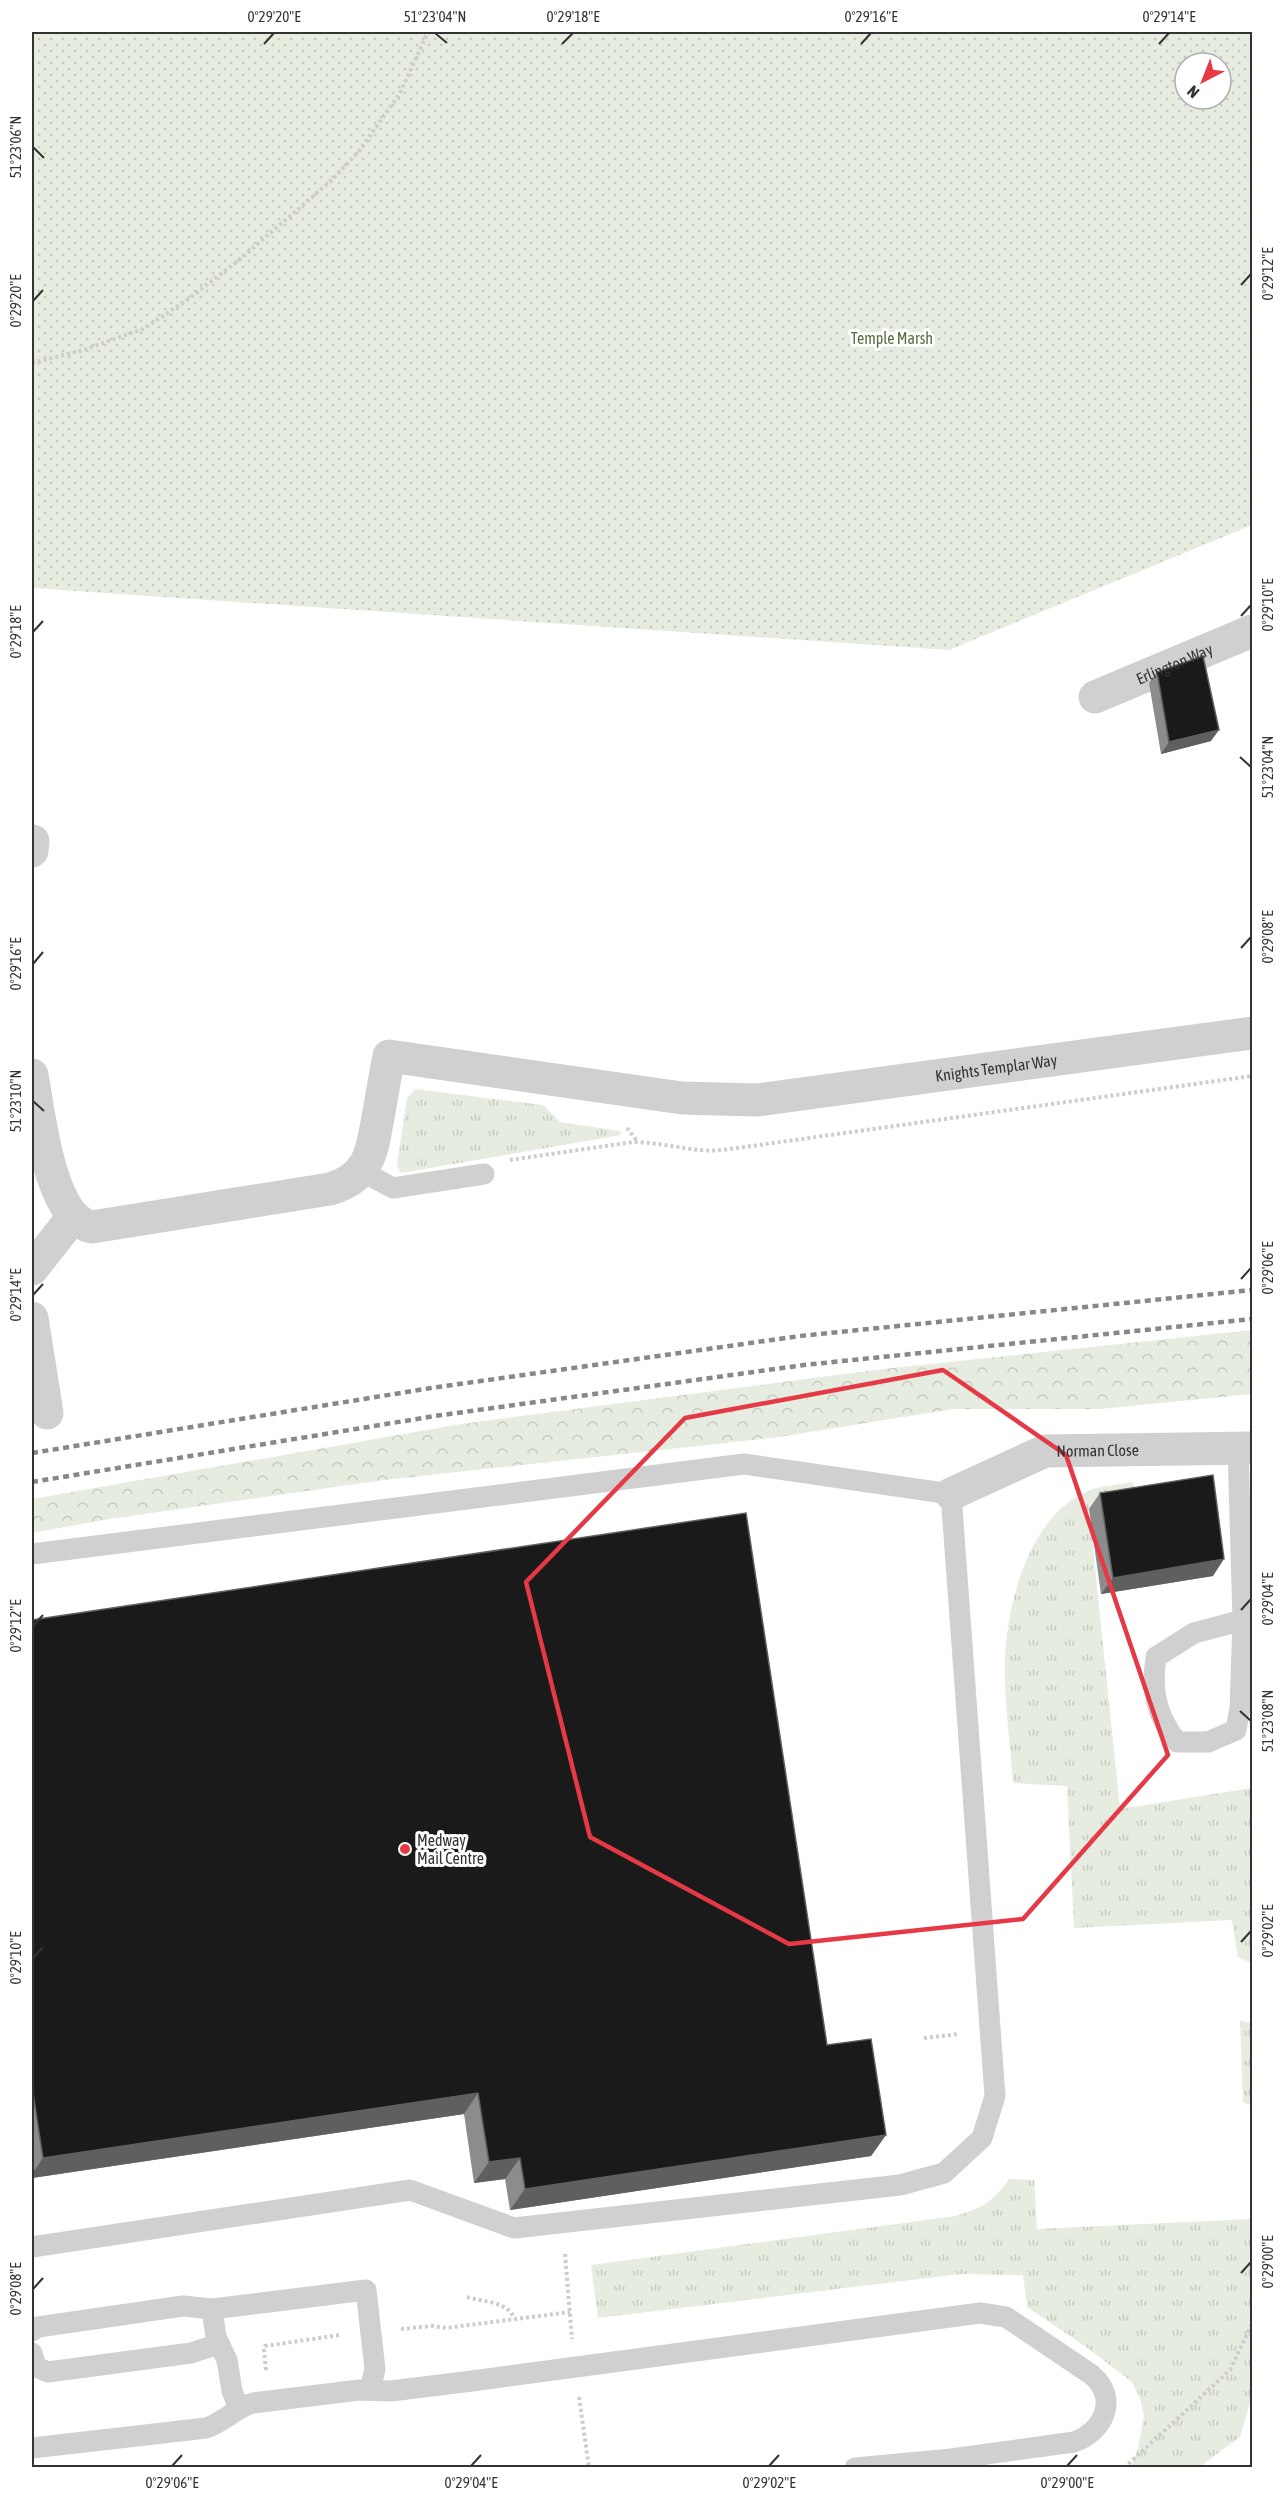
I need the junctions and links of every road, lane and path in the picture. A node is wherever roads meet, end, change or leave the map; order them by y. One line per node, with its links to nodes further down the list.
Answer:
1 (428, 32): 2 (path)
2 (32, 363)
3 (1249, 640): 4 (street, Erlington Way)
4 (1095, 696)
5 (1252, 1033): 8 (street, Knights Templar Way)
6 (32, 1075): 7 (street)
7 (35, 1111): 10 (street)
8 (361, 1171): 9 (lane); 10 (street)
9 (484, 1174)
10 (73, 1217): 11 (street)
11 (32, 1269)
12 (32, 1318): 13 (street)
13 (47, 1413)
14 (1245, 1448): 15 (street, Norman Close); 17 (lane)
15 (951, 1494): 16 (lane); 18 (lane)
16 (32, 1554)
17 (1243, 1620): 17 (lane)
18 (990, 2030): 19 (path); 20 (lane)
19 (924, 2038)
20 (562, 2223): 21 (lane); 29 (path)
21 (32, 2247)
22 (467, 2298): 24 (path)
23 (212, 2309): 26 (lane); 27 (lane); 30 (lane)
24 (514, 2319)
25 (1252, 2324): 35 (path)
26 (32, 2331)
27 (219, 2343): 28 (lane); 31 (lane)
28 (32, 2353)
29 (575, 2367): 30 (lane); 33 (path); 34 (lane)
30 (370, 2390): 31 (lane)
31 (239, 2408): 32 (lane)
32 (32, 2448)
33 (589, 2468)
34 (855, 2468)
35 (1124, 2468)

